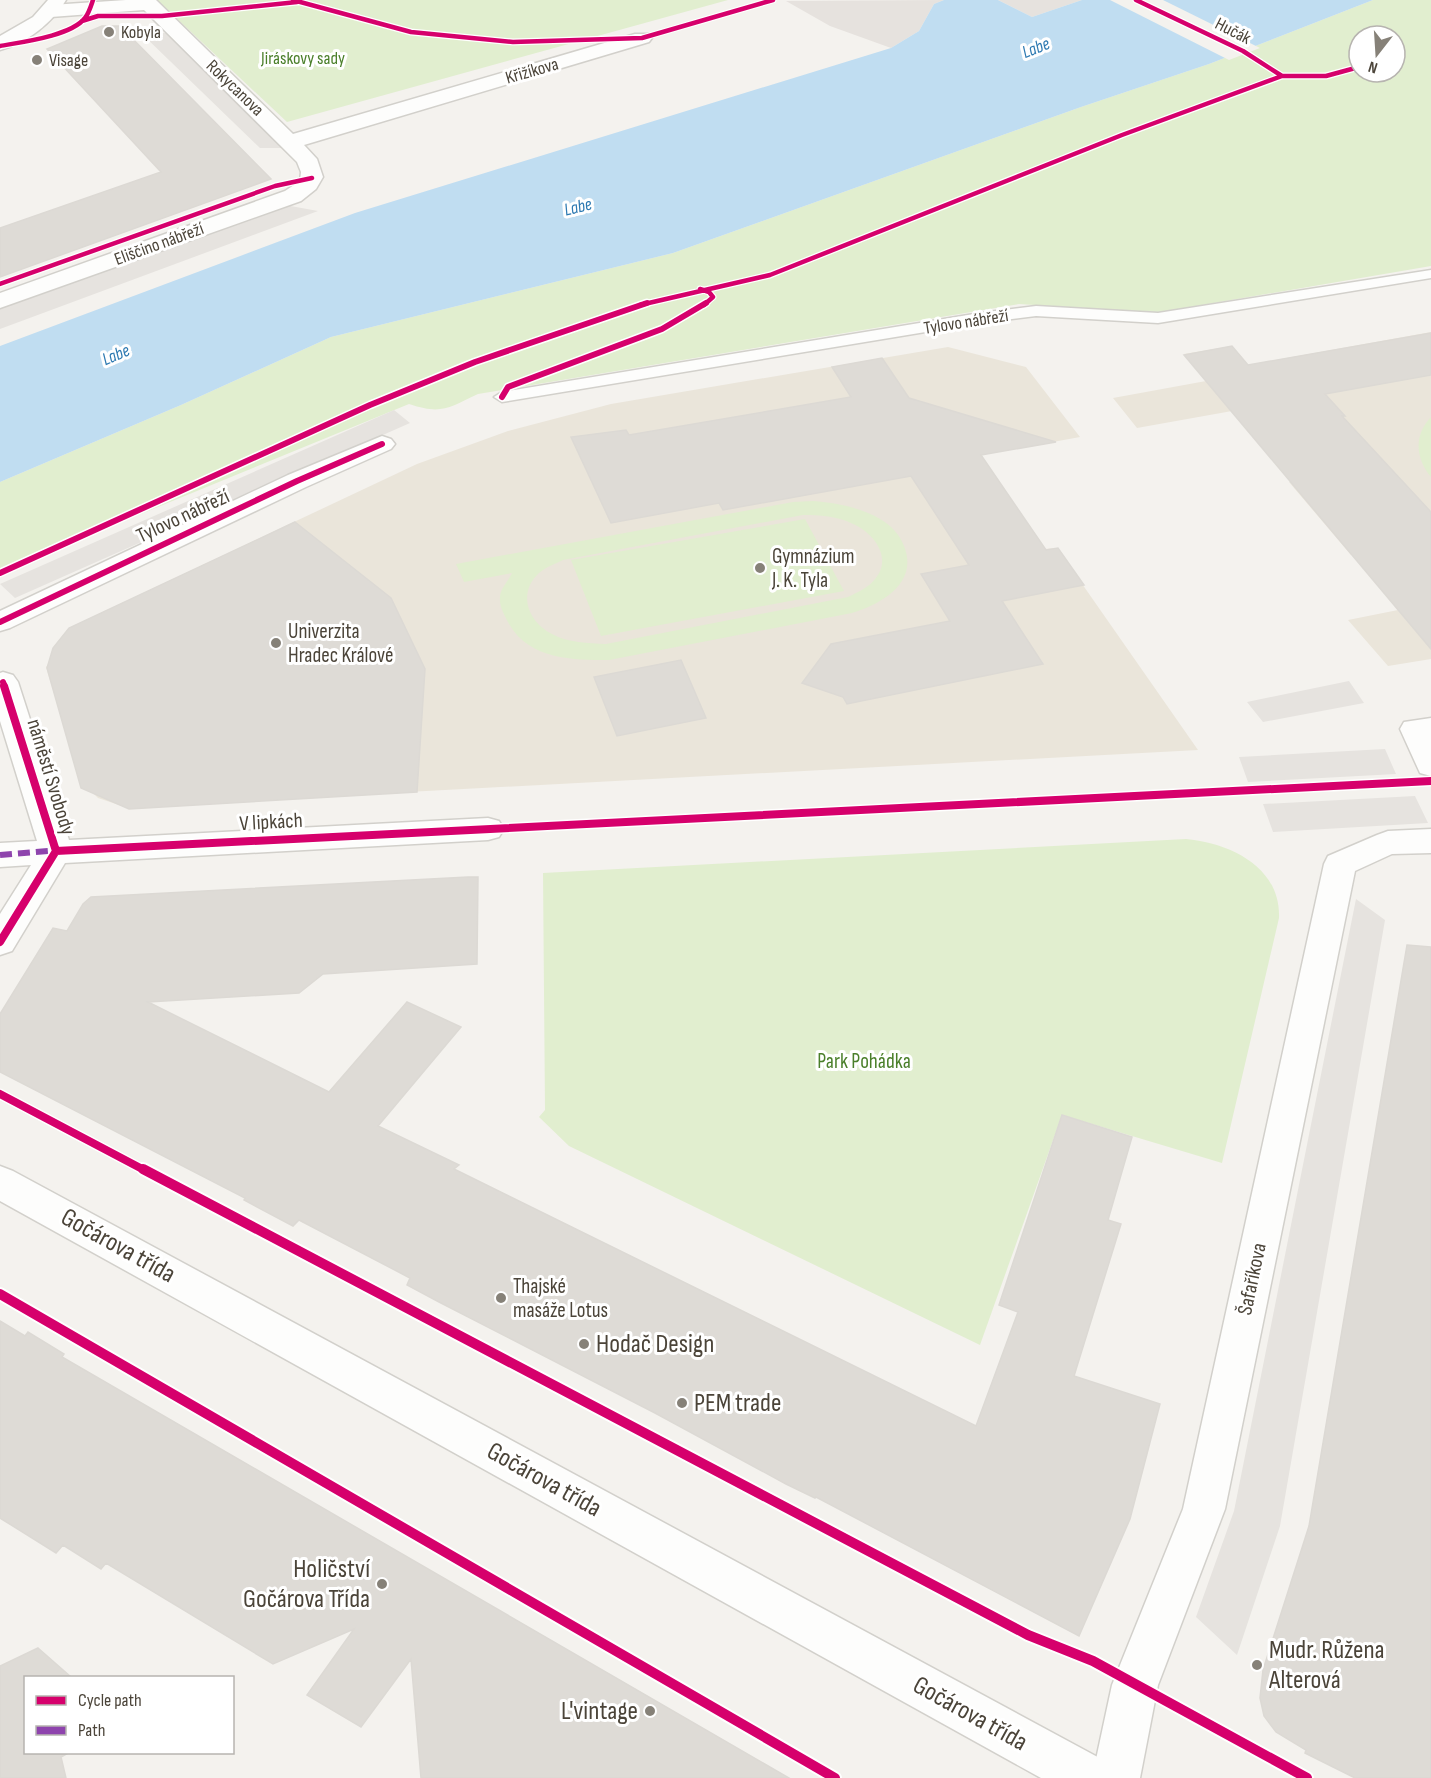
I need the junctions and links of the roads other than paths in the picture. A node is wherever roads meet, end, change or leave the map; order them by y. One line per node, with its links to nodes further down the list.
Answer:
1 (146, 2): 2 (street, Rokycanova); 5 (street, Rokycanova)
2 (54, 5): 4 (street)
3 (642, 38): 5 (street, Křižíkova)
4 (0, 44)
5 (290, 142): 6 (street, Rokycanova)
6 (312, 178): 8 (street, Eliščino nábřeží)
7 (1431, 274): 9 (lane, Tylovo nábřeží)
8 (0, 301)
9 (502, 396)
10 (382, 444): 11 (street, Tylovo nábřeží)
11 (0, 622)
12 (3, 682): 17 (street, náměstí Svobody)
13 (1431, 728): 14 (street)
14 (1431, 765)
15 (488, 829): 17 (street, V lipkách)
16 (1431, 841): 22 (street, Šafaříkova)
17 (56, 851): 18 (street, V lipkách); 19 (street, náměstí Svobody)
18 (0, 855)
19 (0, 942)
20 (0, 1182): 21 (street, Gočárova třída)
21 (1088, 1778)
22 (1116, 1778)

